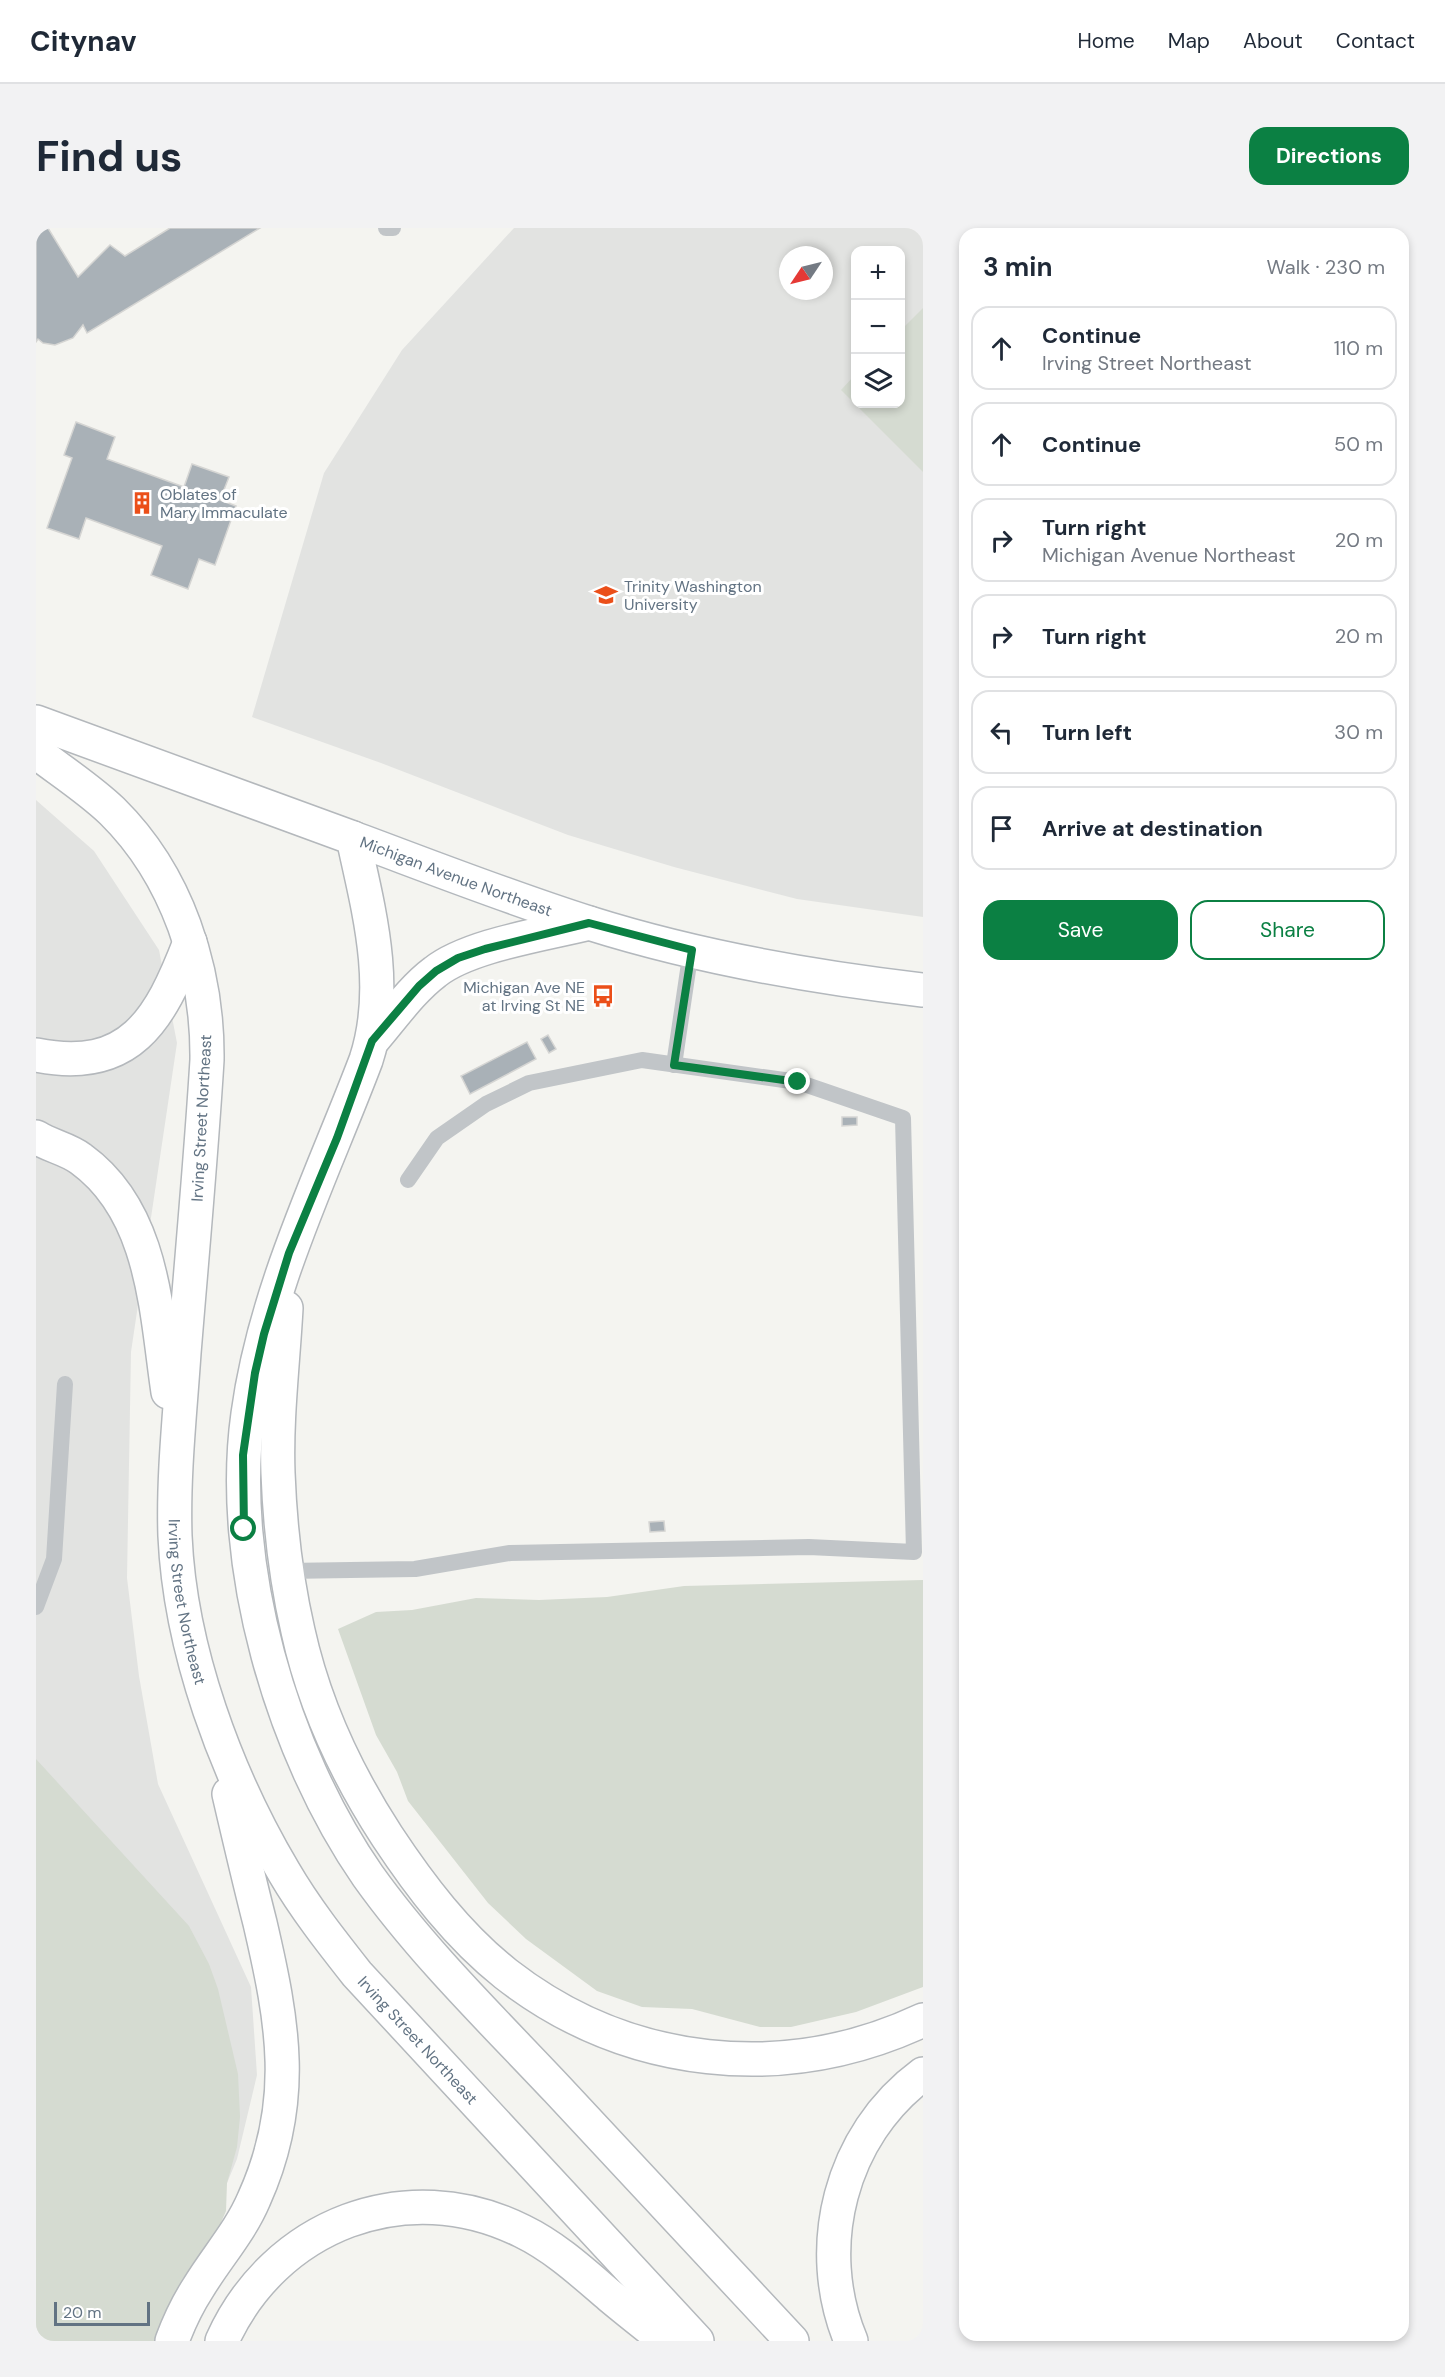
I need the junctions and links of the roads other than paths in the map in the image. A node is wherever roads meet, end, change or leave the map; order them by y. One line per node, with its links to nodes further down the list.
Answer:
1 (386, 228): 2 (lane)
2 (393, 228)
3 (36, 722): 5 (main road, Michigan Avenue Northeast)
4 (36, 752): 7 (main road, Irving Street Northeast)
5 (353, 838): 6 (main road, Michigan Avenue Northeast); 10 (main road)
6 (589, 923): 8 (main road, Michigan Avenue Northeast); 10 (main road)
7 (190, 942): 11 (main road); 17 (main road, Irving Street Northeast)
8 (692, 950): 9 (main road, Michigan Avenue Northeast); 12 (lane)
9 (923, 990)
10 (372, 1041): 15 (main road)
11 (36, 1054)
12 (674, 1065): 14 (lane); 18 (lane)
13 (36, 1137): 17 (main road)
14 (408, 1180)
15 (289, 1253): 18 (main road); 27 (main road)
16 (65, 1384): 19 (lane)
17 (177, 1453): 20 (main road, Irving Street Northeast)
18 (286, 1571): 21 (main road)
19 (36, 1607)
20 (205, 1693): 23 (main road); 26 (main road, Irving Street Northeast)
21 (923, 2020)
22 (923, 2074): 28 (main road)
23 (172, 2341)
24 (222, 2341): 25 (main road)
25 (666, 2341)
26 (697, 2341)
27 (792, 2341)
28 (851, 2341)

